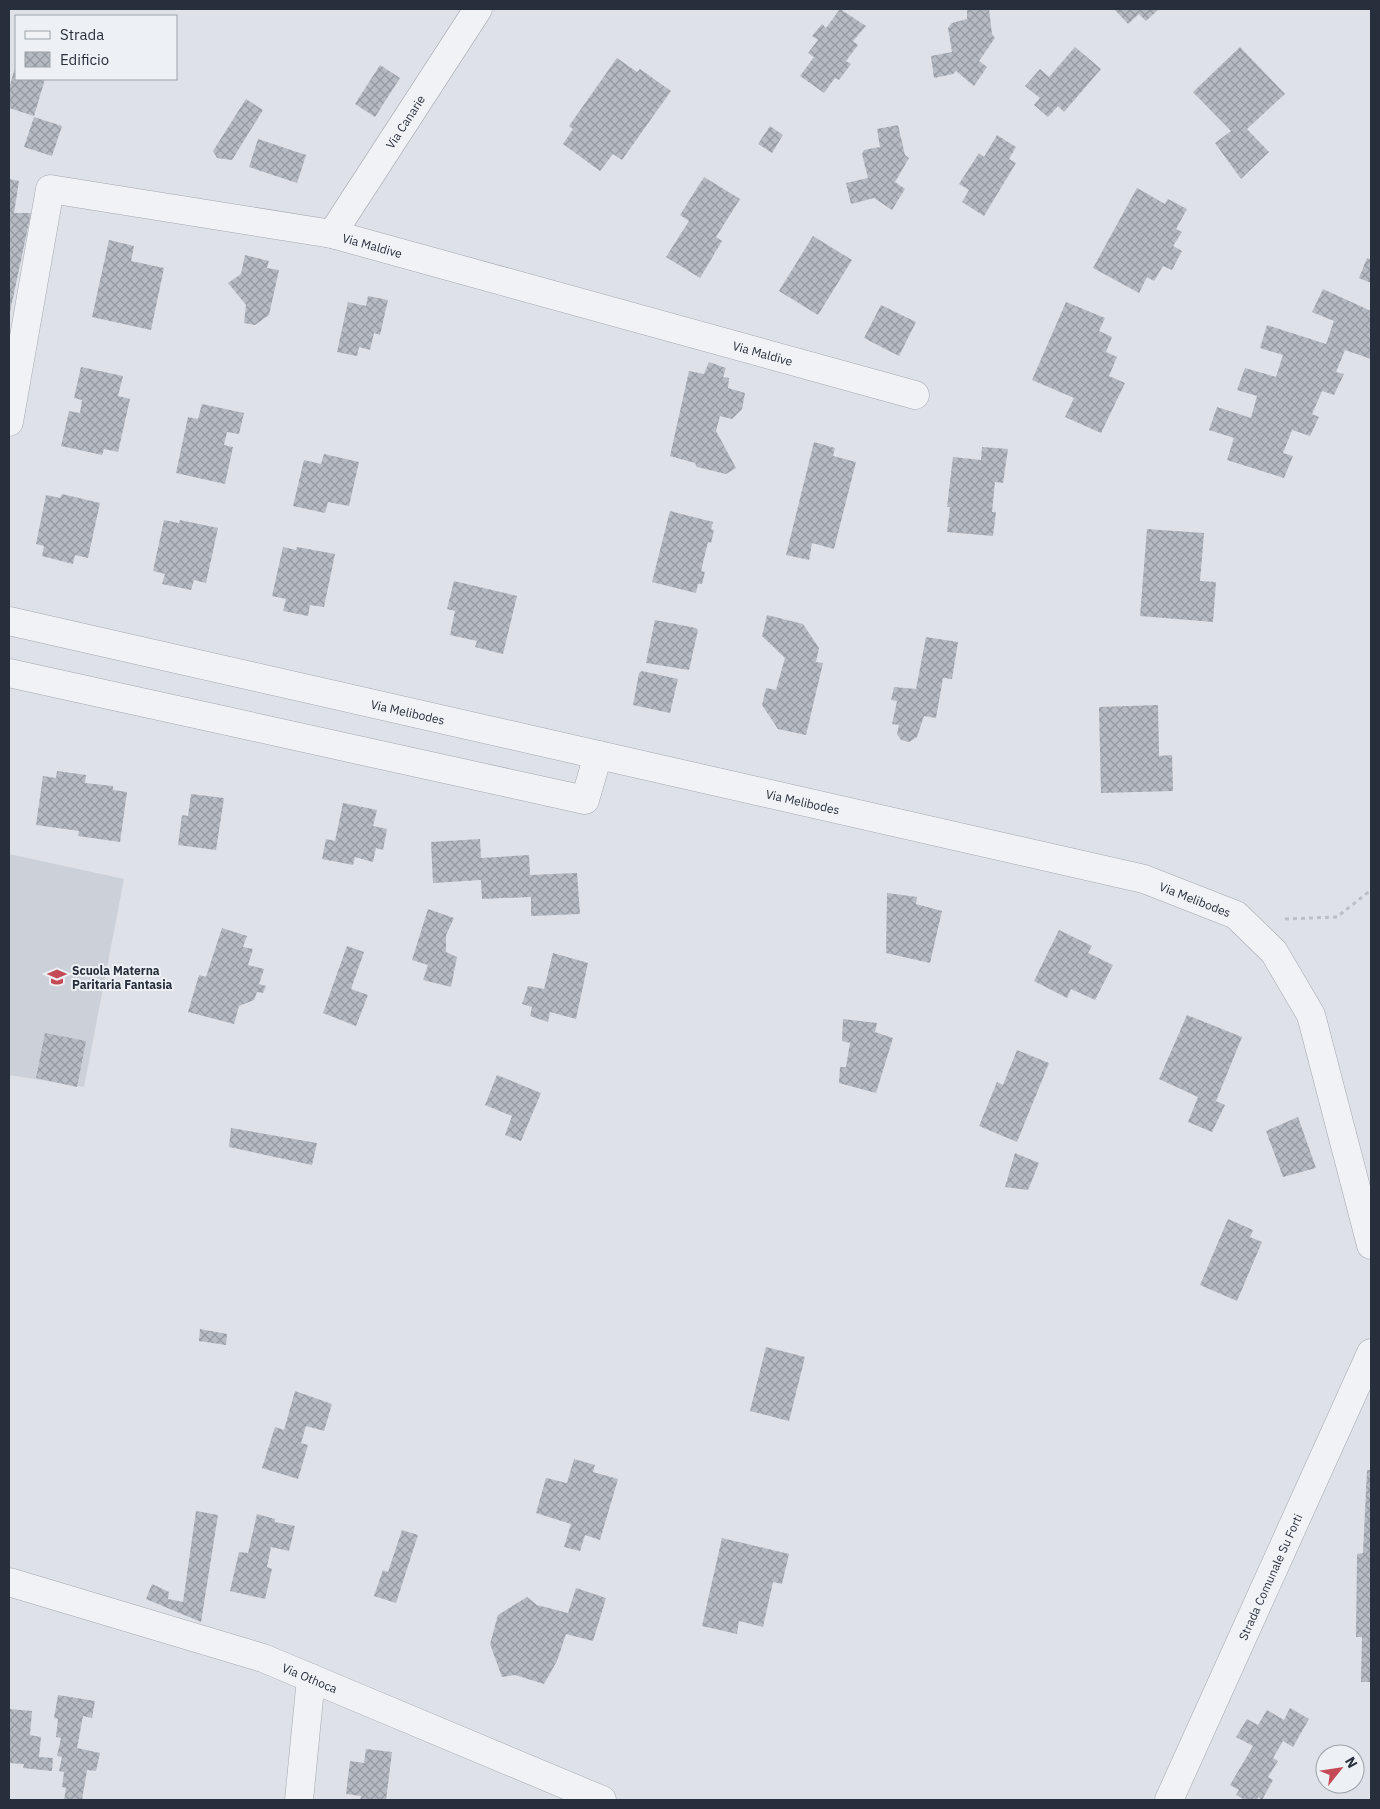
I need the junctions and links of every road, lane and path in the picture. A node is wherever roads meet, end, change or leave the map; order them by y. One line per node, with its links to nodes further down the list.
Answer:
1 (478, 9): 2 (street, Via Canarie)
2 (332, 234): 3 (street, Via Maldive); 4 (street, Via Maldive)
3 (915, 395)
4 (9, 422)
5 (9, 620): 7 (street, Via Melibodes)
6 (9, 673): 7 (street)
7 (598, 755): 9 (street, Via Melibodes)
8 (1371, 890): 9 (path)
9 (1251, 930): 10 (street, Via Melibodes)
10 (1371, 1245)
11 (1371, 1353): 16 (street, Strada Comunale Su Forti)
12 (9, 1582): 13 (street, Via Othoca)
13 (311, 1678): 14 (street); 15 (street, Via Othoca)
14 (299, 1800)
15 (602, 1800)
16 (1169, 1800)

